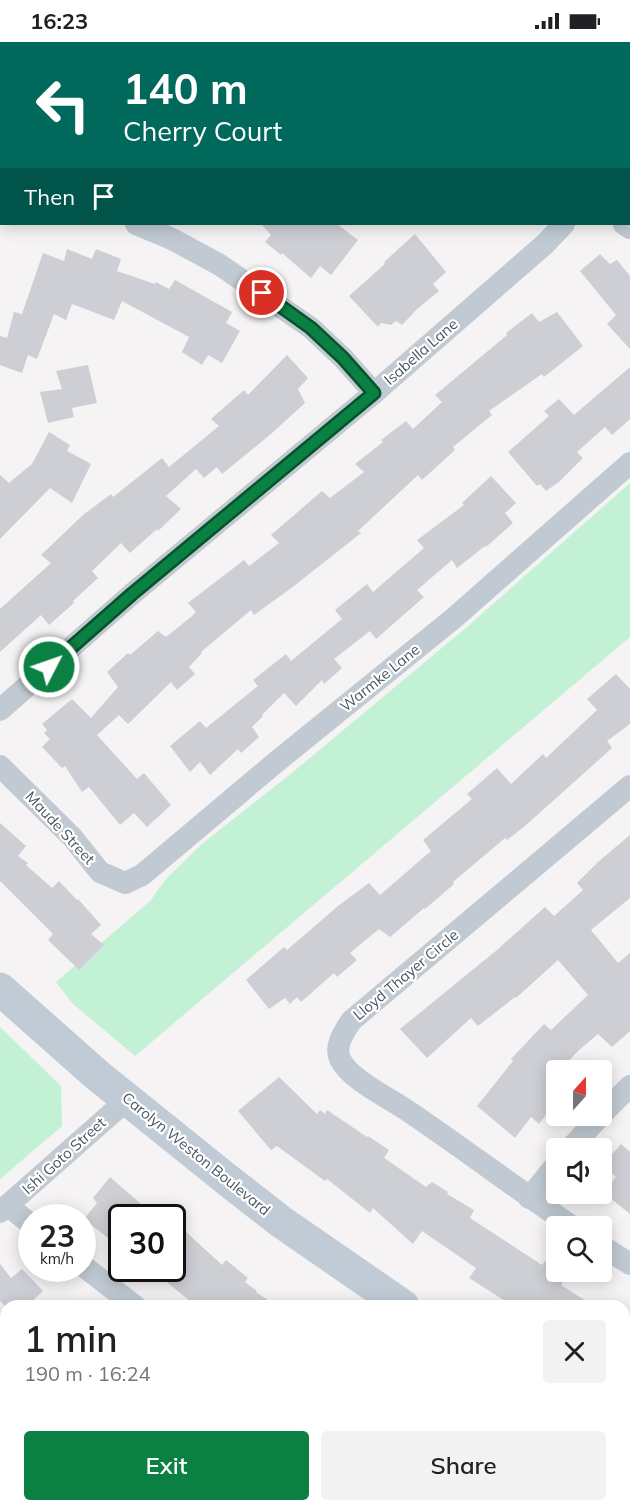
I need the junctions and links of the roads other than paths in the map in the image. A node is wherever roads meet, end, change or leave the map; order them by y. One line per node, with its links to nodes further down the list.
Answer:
1 (138, 225): 3 (street)
2 (563, 225): 3 (street, Isabella Lane)
3 (374, 393): 5 (street, Isabella Lane)
4 (630, 464): 8 (street, Warmke Lane)
5 (0, 710)
6 (0, 766): 8 (street, Maude Street)
7 (630, 786): 16 (street, Lloyd Thayer Circle)
8 (124, 884)
9 (0, 989): 11 (street, Carolyn Weston Boulevard)
10 (630, 1086): 12 (street)
11 (128, 1099): 17 (street, Ishi Goto Street); 24 (street, Carolyn Weston Boulevard)
12 (612, 1104)
13 (591, 1126): 14 (street)
14 (580, 1138)
15 (546, 1177): 16 (street)
16 (529, 1197): 18 (street, Lloyd Thayer Circle)
17 (4, 1209): 19 (street)
18 (557, 1216)
19 (18, 1217)
20 (612, 1252): 21 (street)
21 (630, 1264)
22 (96, 1276): 23 (street)
23 (127, 1300)
24 (394, 1300)

